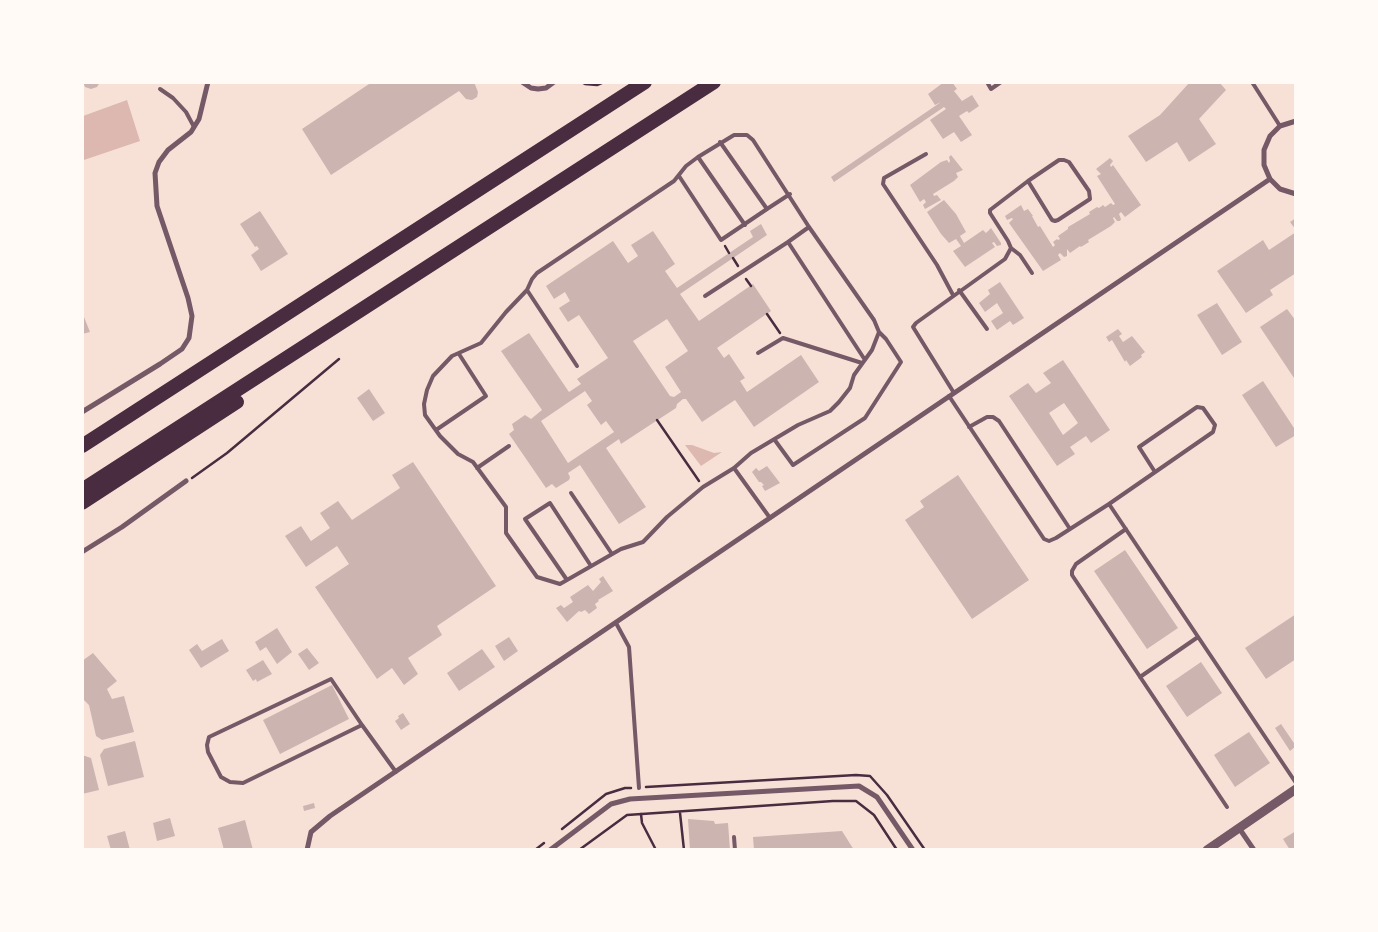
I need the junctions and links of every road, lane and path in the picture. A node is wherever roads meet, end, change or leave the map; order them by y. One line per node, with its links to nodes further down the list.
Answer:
1 (208, 82): 14 (street)
2 (522, 82): 3 (street)
3 (554, 82)
4 (581, 82): 5 (path)
5 (604, 82)
6 (645, 82): 40 (highway)
7 (714, 82): 33 (highway)
8 (987, 82): 9 (lane)
9 (1001, 82)
10 (1252, 82): 13 (lane)
11 (160, 89): 14 (lane)
12 (1296, 121): 13 (street)
13 (1280, 126): 19 (street)
14 (194, 127): 46 (street)
15 (720, 142): 17 (lane); 21 (lane); 23 (lane)
16 (926, 154): 31 (lane)
17 (698, 157): 18 (lane); 24 (lane)
18 (678, 176): 24 (lane); 29 (lane)
19 (1270, 179): 22 (street); 44 (street)
20 (1028, 181): 20 (lane); 27 (lane)
21 (790, 194): 23 (lane); 25 (lane)
22 (1296, 194)
23 (767, 209): 24 (lane)
24 (744, 226)
25 (809, 227): 26 (lane); 36 (lane)
26 (788, 242): 32 (lane); 42 (lane)
27 (1011, 248): 28 (lane); 30 (lane)
28 (1032, 273)
29 (527, 290): 39 (lane); 43 (lane)
30 (959, 290): 31 (lane); 35 (lane)
31 (953, 295): 44 (lane)
32 (705, 296)
33 (370, 304): 59 (highway); 61 (highway)
34 (767, 314): 37 (path)
35 (987, 329)
36 (879, 332): 42 (lane); 51 (lane)
37 (783, 338): 38 (lane); 42 (lane)
38 (758, 353)
39 (459, 354): 49 (lane); 49 (lane)
40 (222, 355): 50 (highway); 52 (highway)
41 (339, 360): 57 (path)
42 (863, 361): 51 (lane)
43 (577, 366)
44 (954, 393): 45 (street)
45 (949, 396): 48 (lane); 63 (street)
46 (82, 412)
47 (657, 420): 58 (path)
48 (969, 427): 64 (lane); 64 (lane)
49 (436, 430): 54 (lane)
50 (82, 437)
51 (774, 439): 55 (lane)
52 (82, 446)
53 (509, 446): 54 (lane)
54 (477, 468): 69 (lane)
55 (734, 468): 58 (lane); 63 (lane)
56 (1155, 472): 56 (lane); 62 (lane)
57 (186, 481): 66 (street)
58 (703, 487): 67 (lane)
59 (82, 490)
60 (571, 493): 67 (lane)
61 (82, 502)
62 (1109, 504): 64 (lane); 65 (lane)
63 (770, 518): 70 (street)
64 (1070, 529)
65 (1126, 529): 71 (lane); 72 (lane)
66 (82, 552)
67 (612, 554): 68 (lane)
68 (591, 566): 69 (lane); 69 (lane)
69 (567, 580)
70 (616, 623): 74 (street); 76 (lane)
71 (1198, 637): 72 (lane); 75 (lane)
72 (1140, 677): 78 (lane)
73 (362, 725): 73 (lane); 74 (lane)
74 (396, 772): 83 (street)
75 (1296, 783)
76 (639, 788)
77 (1296, 790): 81 (street)
78 (1228, 807)
79 (680, 813): 87 (path)
80 (642, 814): 85 (path); 86 (path); 89 (path)
81 (1239, 828): 91 (street); 92 (street)
82 (734, 837): 88 (lane)
83 (307, 850)
84 (550, 850): 90 (street)
85 (580, 850)
86 (656, 850)
87 (684, 850)
88 (735, 850)
89 (898, 850)
90 (913, 850)
91 (1207, 850)
92 (1254, 850)

